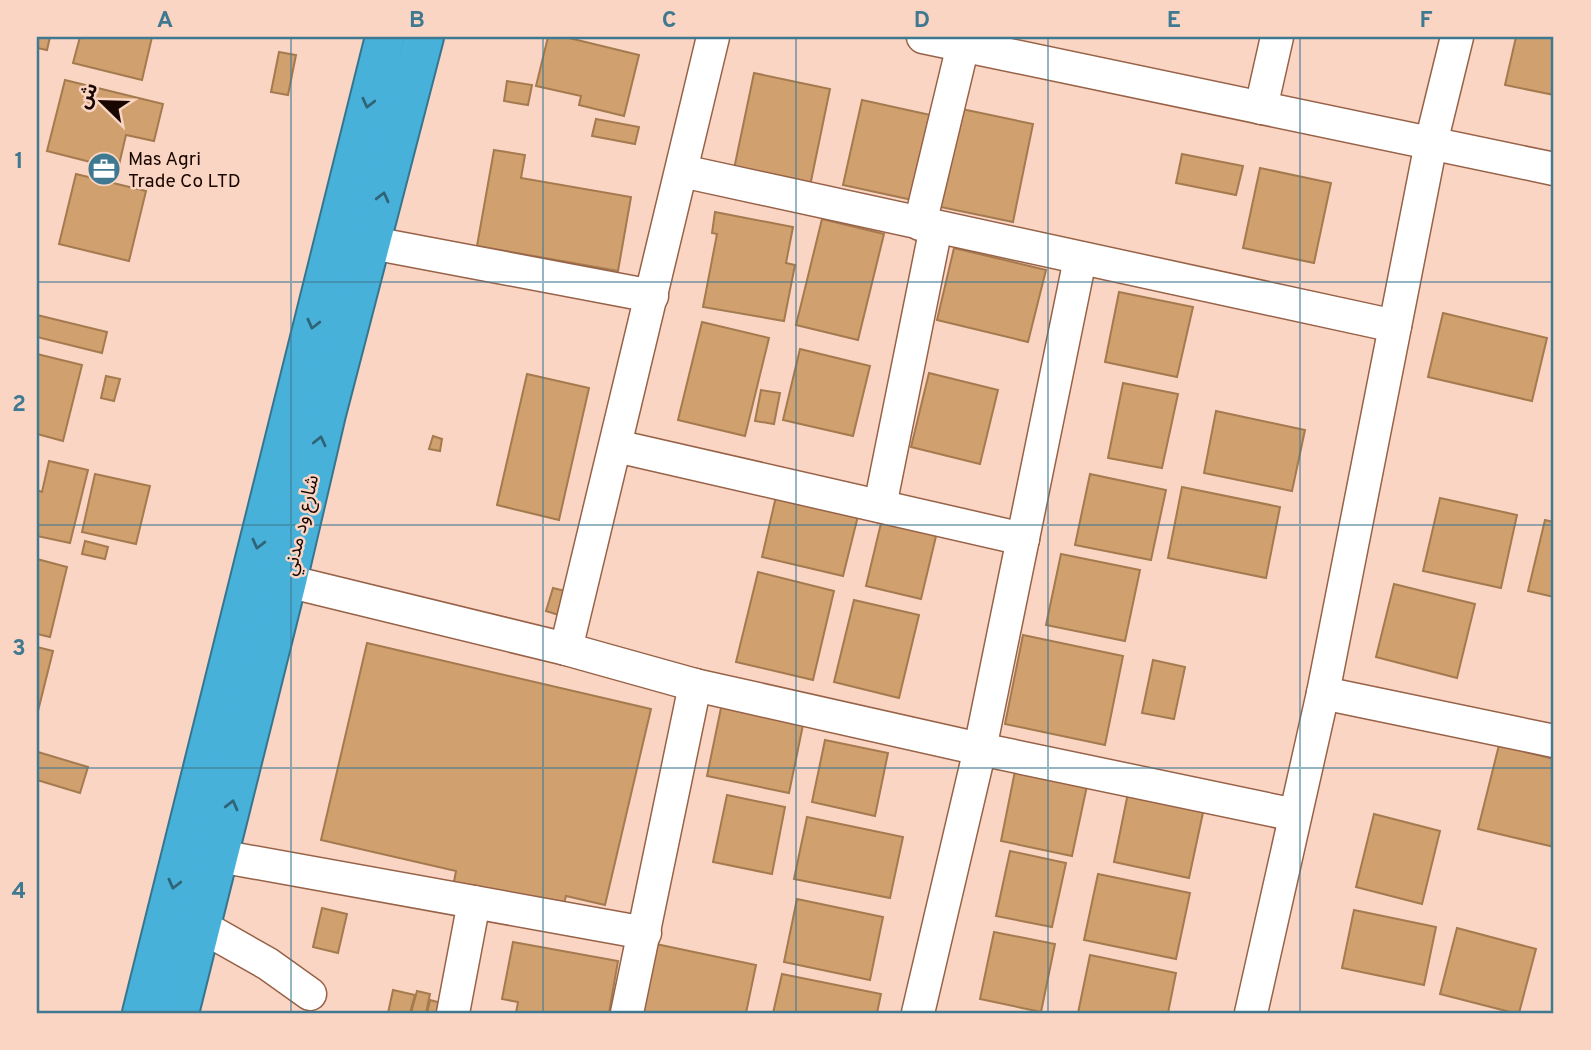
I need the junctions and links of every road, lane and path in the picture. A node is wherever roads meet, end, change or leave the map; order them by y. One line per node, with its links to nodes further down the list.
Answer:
1 (385, 37): 32 (highway, شارع ود مدني, one-way to 32)
2 (424, 37): 13 (highway, شارع ود مدني, one-way to 2)
3 (713, 37): 11 (street)
4 (923, 37): 7 (street)
5 (1277, 37): 8 (street)
6 (1457, 37): 9 (street)
7 (963, 45): 8 (street); 12 (street)
8 (1261, 108): 9 (street)
9 (1431, 143): 10 (street); 16 (street)
10 (1554, 169)
11 (682, 171): 12 (street); 15 (street)
12 (928, 225): 14 (street); 18 (street)
13 (372, 243): 15 (street); 20 (highway, شارع ود مدني, one-way to 13)
14 (1080, 259): 16 (street); 19 (street)
15 (652, 296): 17 (street)
16 (1395, 326): 23 (street)
17 (616, 446): 18 (street); 21 (street)
18 (880, 506): 19 (street)
19 (1023, 538): 25 (street)
20 (287, 581): 21 (street); 27 (highway, شارع ود مدني, one-way to 20)
21 (566, 649): 22 (street)
22 (695, 685): 25 (street); 30 (street)
23 (1323, 693): 24 (street); 26 (street)
24 (1554, 741)
25 (980, 749): 26 (street); 36 (street)
26 (1295, 815): 37 (street)
27 (219, 856): 28 (street); 29 (highway, شارع ود مدني)
28 (474, 902): 30 (street); 34 (street)
29 (201, 926): 31 (street); 33 (highway, شارع ود مدني)
30 (645, 933): 35 (street)
31 (310, 994)
32 (142, 1013)
33 (179, 1013)
34 (453, 1013)
35 (627, 1013)
36 (918, 1013)
37 (1251, 1013)

